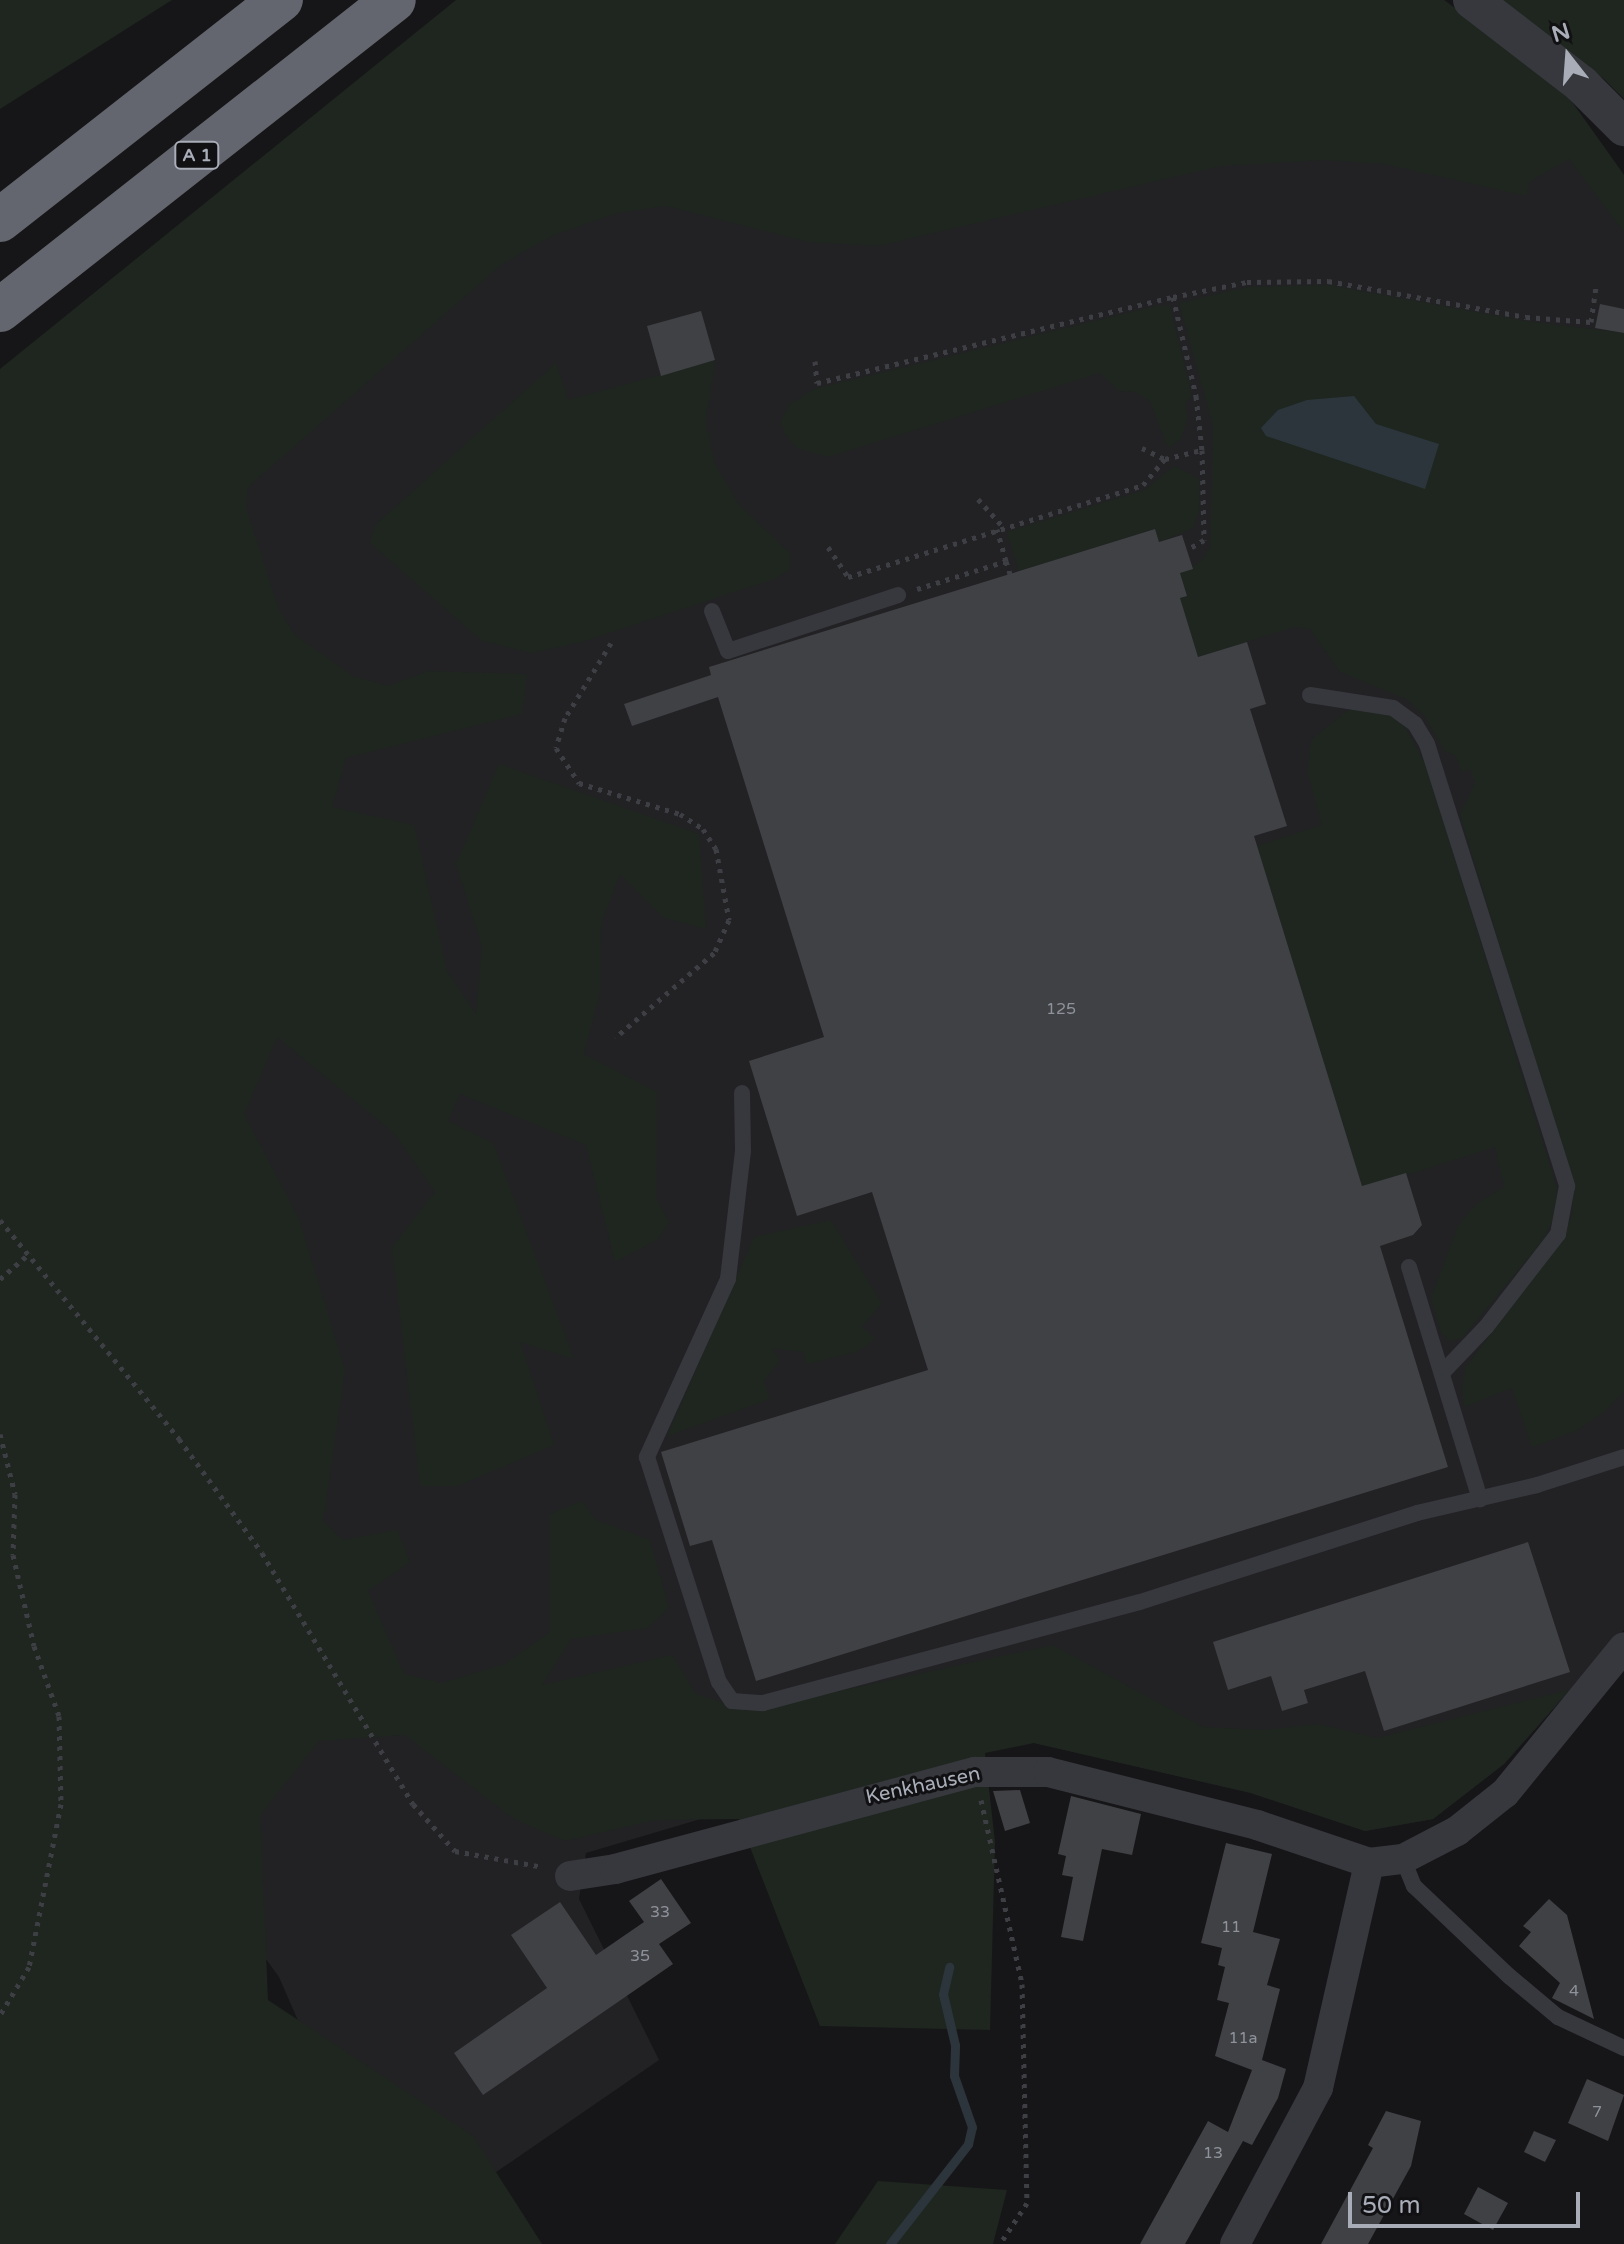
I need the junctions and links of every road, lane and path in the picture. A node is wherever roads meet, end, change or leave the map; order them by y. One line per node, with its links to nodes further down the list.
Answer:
1 (281, 0): 5 (highway)
2 (394, 0): 8 (highway, A 1)
3 (1472, 0): 4 (street)
4 (1624, 127)
5 (0, 220)
6 (1596, 287): 7 (path)
7 (1173, 297): 9 (path); 11 (path)
8 (0, 310)
9 (815, 361)
10 (1142, 448): 12 (path)
11 (1202, 450): 12 (path); 16 (path)
12 (1165, 459): 14 (path)
13 (978, 499): 14 (path)
14 (1000, 528): 15 (path); 17 (path)
15 (828, 547)
16 (1187, 550)
17 (1006, 561): 18 (path); 19 (path)
18 (1010, 574)
19 (916, 589)
20 (898, 595): 21 (lane)
21 (712, 611)
22 (611, 643): 24 (path)
23 (1310, 695): 30 (lane)
24 (615, 1038)
25 (742, 1093): 33 (lane)
26 (0, 1220): 27 (path)
27 (30, 1253): 29 (path); 38 (path)
28 (1409, 1267): 30 (lane)
29 (0, 1279)
30 (1442, 1373): 33 (lane)
31 (0, 1434): 39 (path)
32 (1624, 1457): 33 (lane)
33 (1480, 1499)
34 (1624, 1647): 36 (street, Kenkhausen)
35 (975, 1772): 37 (street, Kenkhausen); 38 (street, Kenkhausen); 41 (path)
36 (1403, 1859): 37 (street, Kenkhausen); 40 (lane)
37 (1369, 1863): 42 (street)
38 (570, 1876)
39 (0, 2015)
40 (1624, 2048)
41 (1000, 2244)
42 (1235, 2244)

